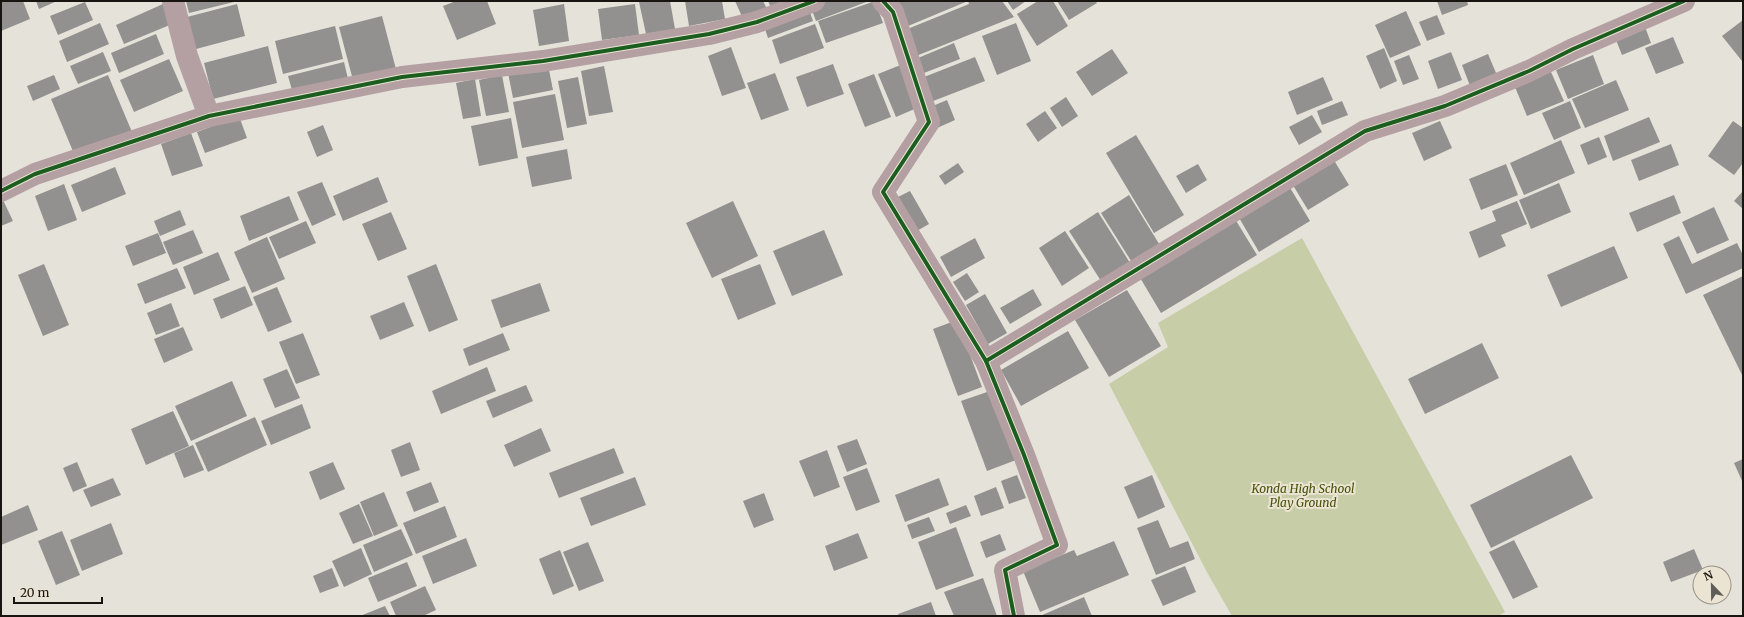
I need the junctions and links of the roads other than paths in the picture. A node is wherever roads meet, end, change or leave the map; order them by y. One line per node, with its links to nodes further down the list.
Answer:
1 (173, 1): 5 (street)
2 (814, 1): 5 (street)
3 (883, 1): 7 (street)
4 (1684, 1): 7 (street)
5 (209, 116): 6 (street)
6 (1, 191)
7 (986, 361): 8 (street)
8 (1014, 616)

